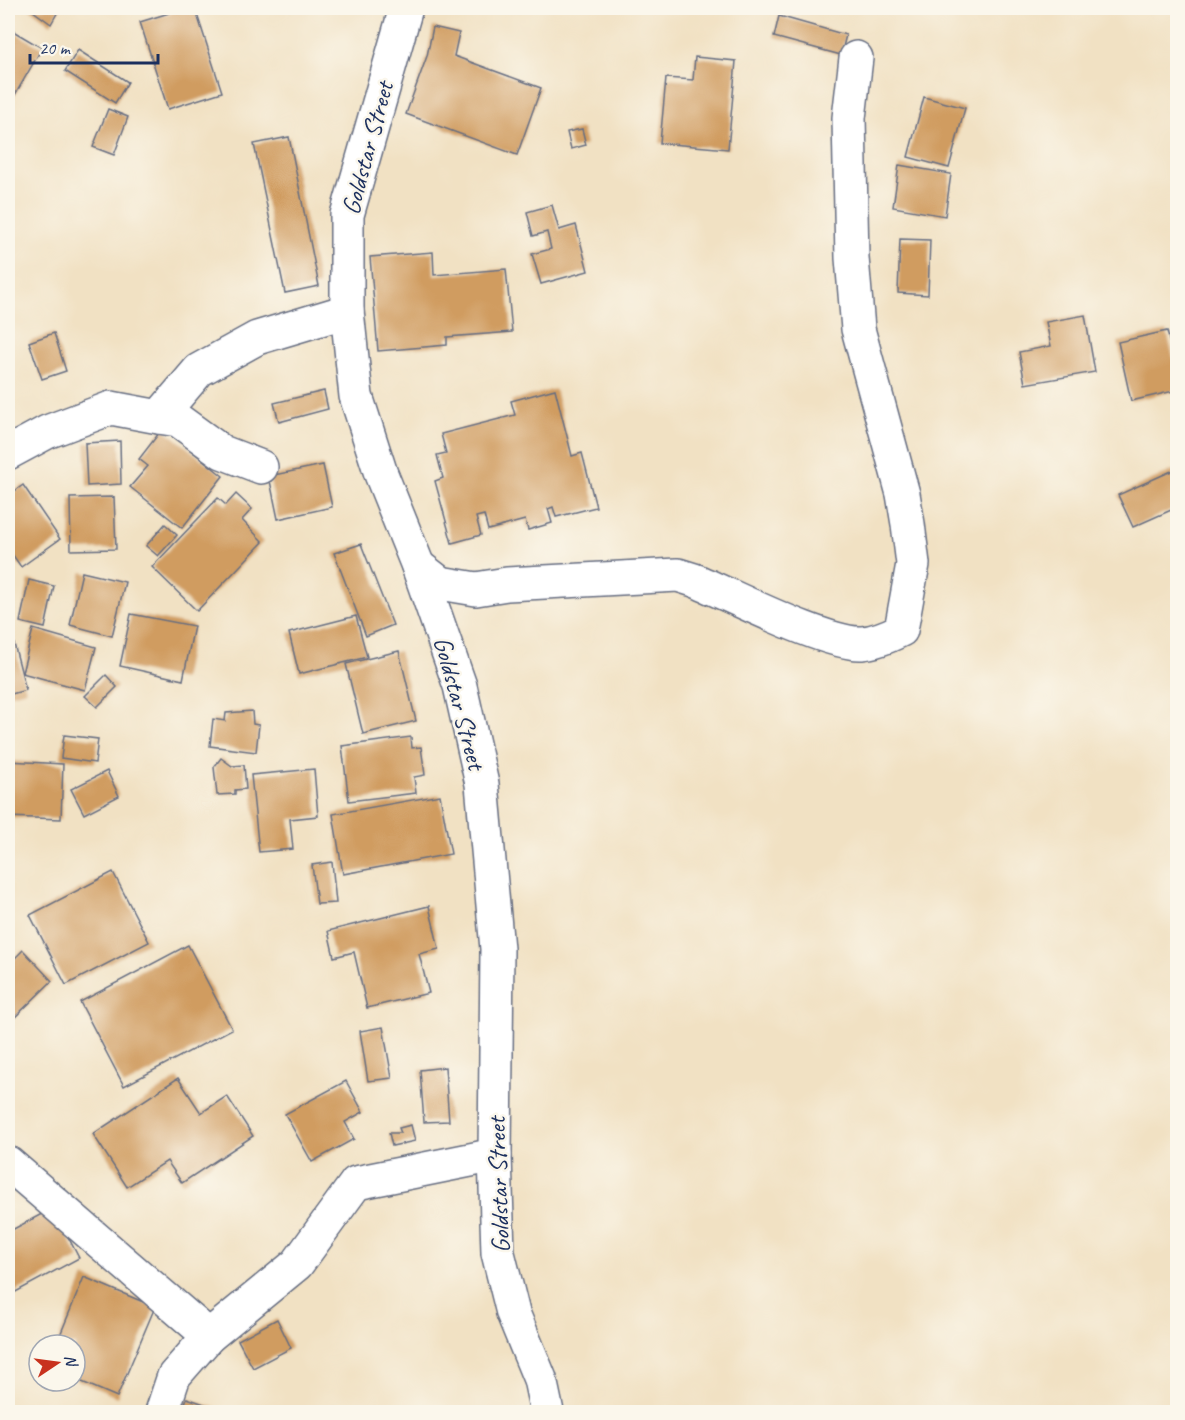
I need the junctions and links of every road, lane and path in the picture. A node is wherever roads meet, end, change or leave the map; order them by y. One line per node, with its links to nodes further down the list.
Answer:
1 (406, 8): 3 (street, Goldstar Street)
2 (856, 58): 7 (street)
3 (347, 311): 4 (street); 7 (street, Goldstar Street)
4 (159, 417): 5 (street); 6 (street)
5 (8, 453)
6 (261, 467)
7 (418, 566): 8 (street, Goldstar Street)
8 (495, 1155): 10 (street); 12 (street, Goldstar Street)
9 (8, 1163): 10 (street)
10 (209, 1336): 11 (street)
11 (162, 1413)
12 (547, 1413)

